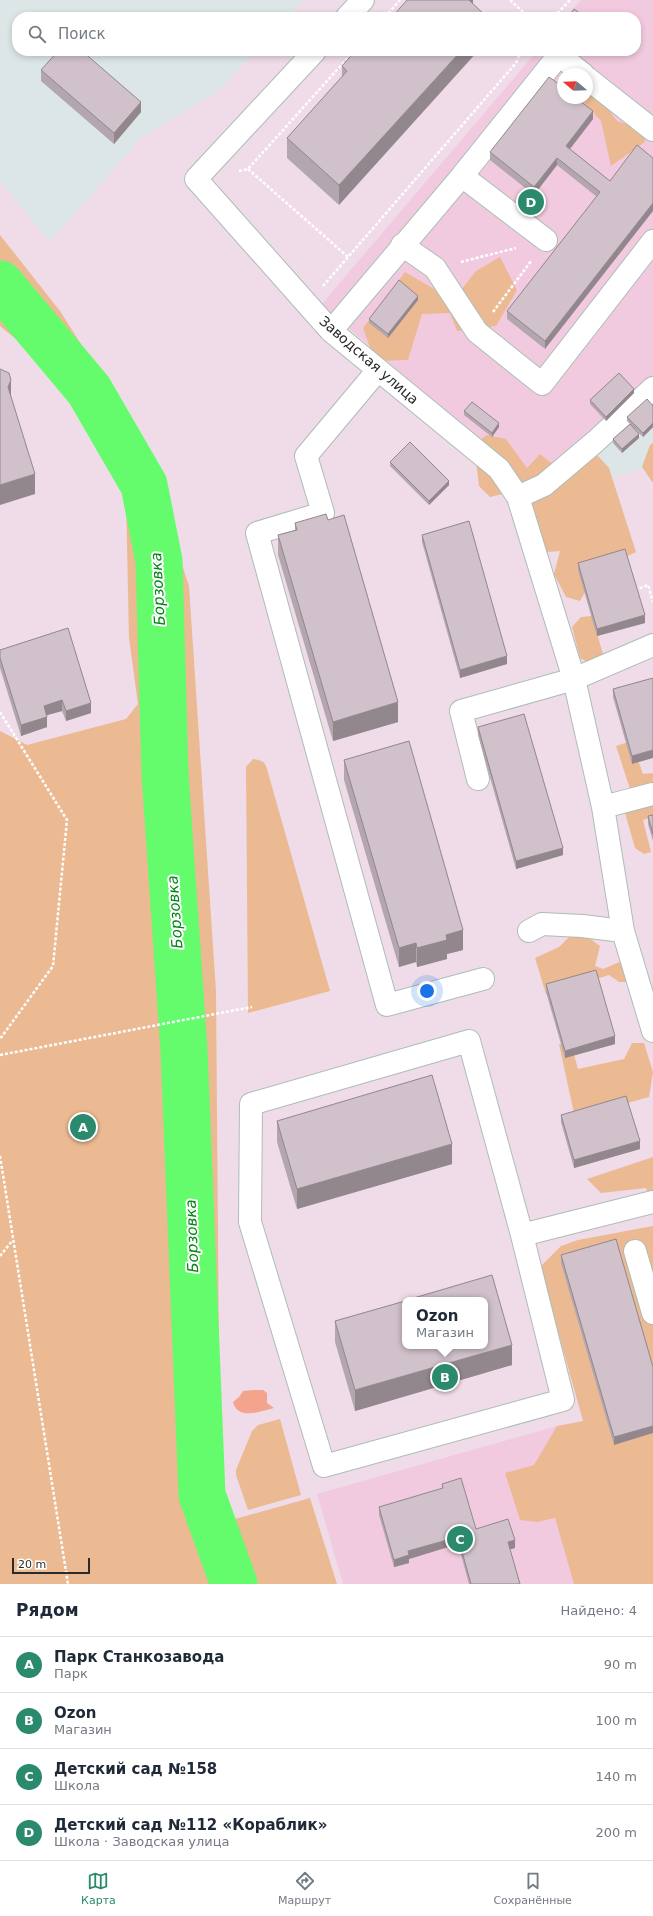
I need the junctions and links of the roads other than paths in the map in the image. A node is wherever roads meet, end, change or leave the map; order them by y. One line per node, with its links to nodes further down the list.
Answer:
1 (363, 0): 2 (street)
2 (352, 12)
3 (310, 56): 13 (street, Заводская улица)
4 (558, 56): 9 (street)
5 (560, 56): 6 (street)
6 (575, 68)
7 (593, 83): 8 (street)
8 (653, 130)
9 (462, 176): 10 (street); 12 (street)
10 (546, 240)
11 (653, 241): 12 (street)
12 (402, 245): 13 (street)
13 (331, 331): 14 (street, Заводская улица)
14 (378, 370): 16 (street, Заводская улица); 24 (street)
15 (653, 388): 16 (street)
16 (518, 497): 18 (street, Заводская улица)
17 (653, 645): 18 (street)
18 (574, 679): 19 (street); 21 (street, Заводская улица)
19 (478, 779)
20 (653, 794): 21 (street)
21 (603, 807): 23 (street, Заводская улица)
22 (529, 931): 23 (street)
23 (623, 932): 25 (street, Заводская улица)
24 (483, 979)
25 (653, 1032)
26 (653, 1202): 27 (street)
27 (522, 1235): 27 (street)
28 (635, 1251): 29 (street)
29 (653, 1313)

